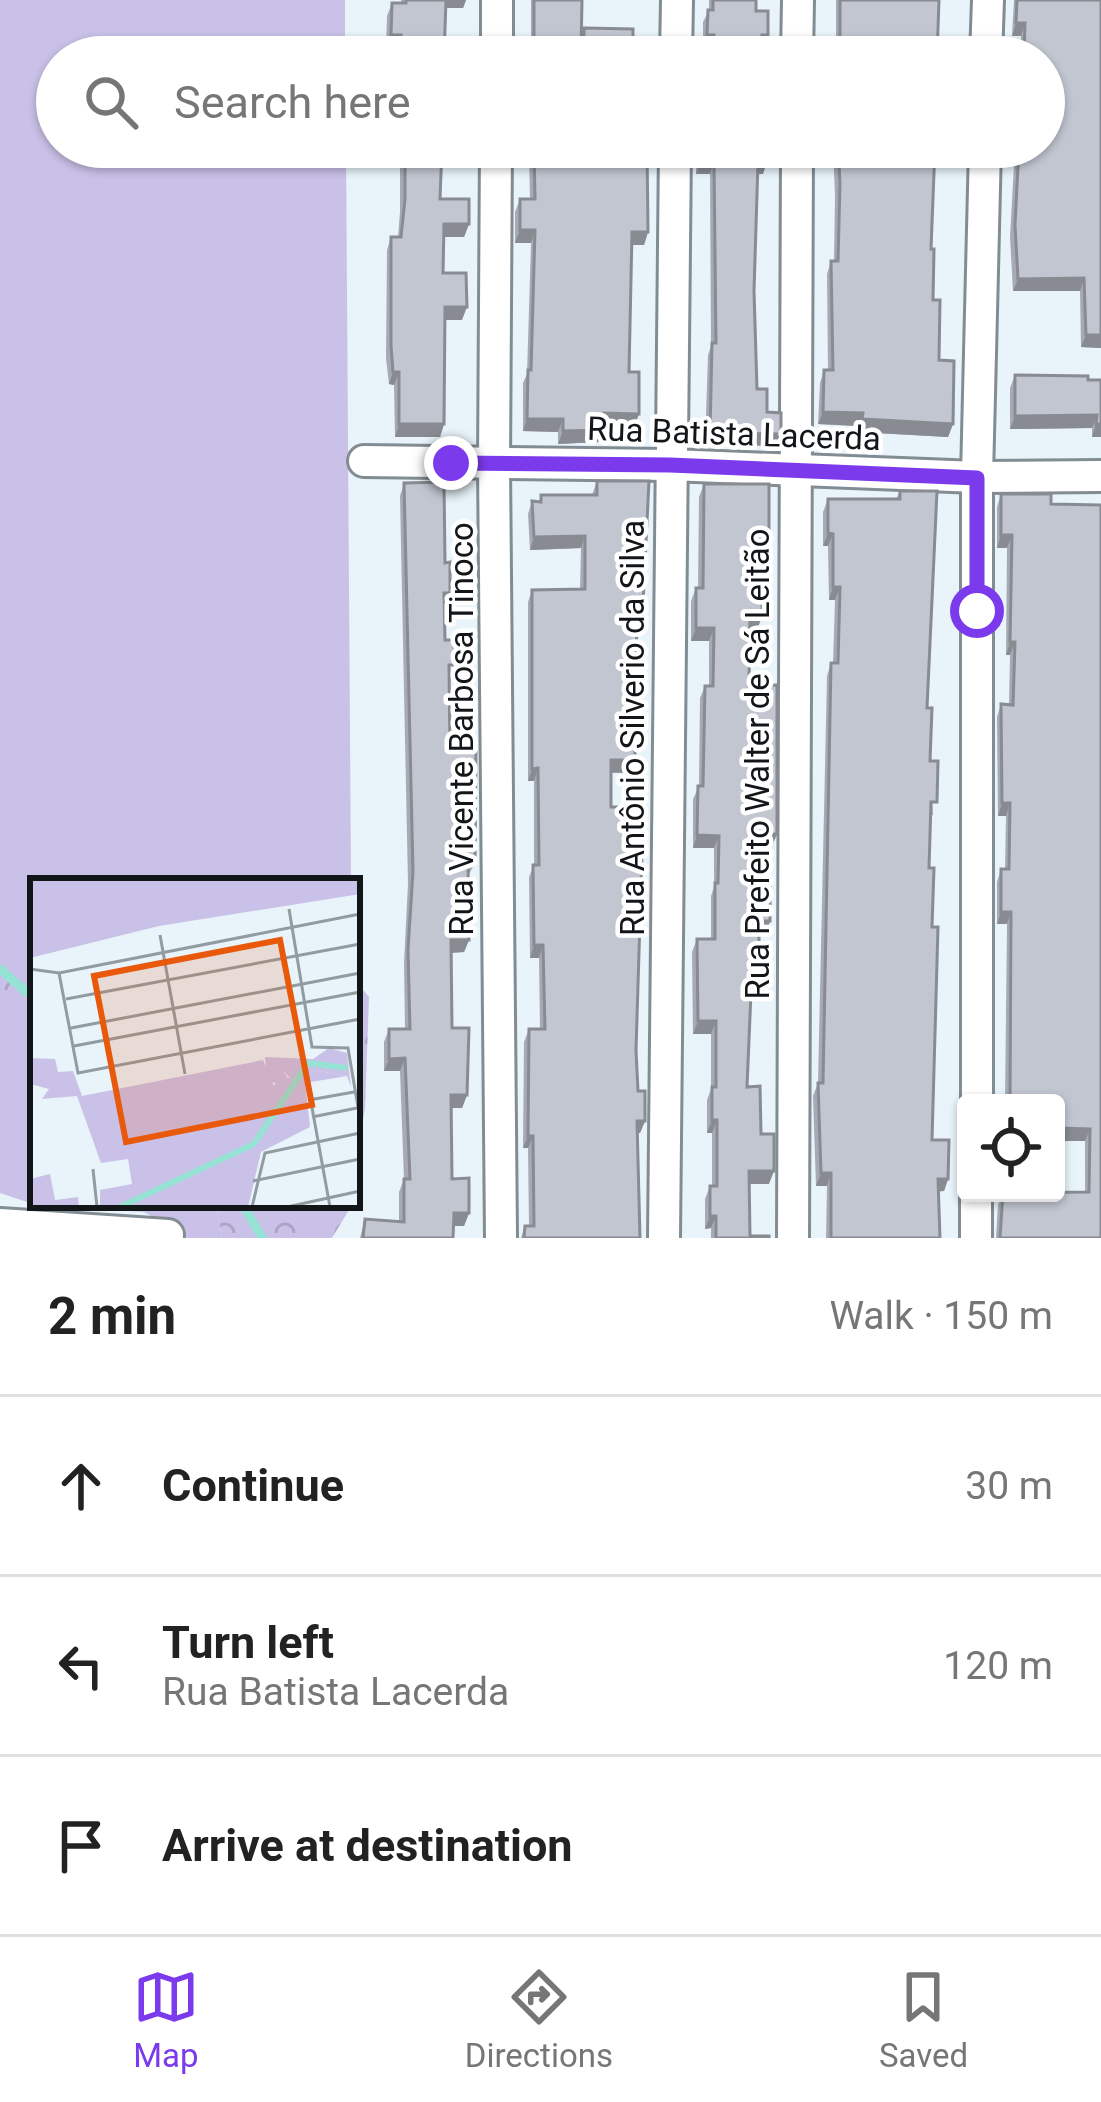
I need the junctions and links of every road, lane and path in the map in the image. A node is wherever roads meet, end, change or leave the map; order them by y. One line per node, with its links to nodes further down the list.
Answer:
1 (497, 0): 5 (street)
2 (677, 0): 6 (street)
3 (798, 0): 7 (street)
4 (988, 0): 8 (street)
5 (496, 36)
6 (676, 36)
7 (797, 36)
8 (987, 36)
9 (496, 168): 14 (street, Rua Vicente Barbosa Tinoco)
10 (675, 168): 15 (street, Rua Antônio Silverio da Silva)
11 (796, 168): 16 (street, Rua Prefeito Walter de Sá Leitão)
12 (984, 168): 18 (street)
13 (364, 461): 14 (street, Rua Batista Lacerda)
14 (494, 464): 15 (street, Rua Batista Lacerda); 24 (street, Rua Vicente Barbosa Tinoco)
15 (670, 465): 16 (street, Rua Batista Lacerda); 25 (street, Rua Antônio Silverio da Silva)
16 (794, 469): 18 (street, Rua Batista Lacerda); 26 (street, Rua Prefeito Walter de Sá Leitão)
17 (1101, 476): 18 (street, Rua Batista Lacerda)
18 (977, 478): 19 (street)
19 (976, 1094)
20 (976, 1202): 27 (street)
21 (0, 1224): 22 (street)
22 (37, 1232): 23 (street)
23 (168, 1235)
24 (501, 1238)
25 (664, 1238)
26 (793, 1238)
27 (976, 1238)

